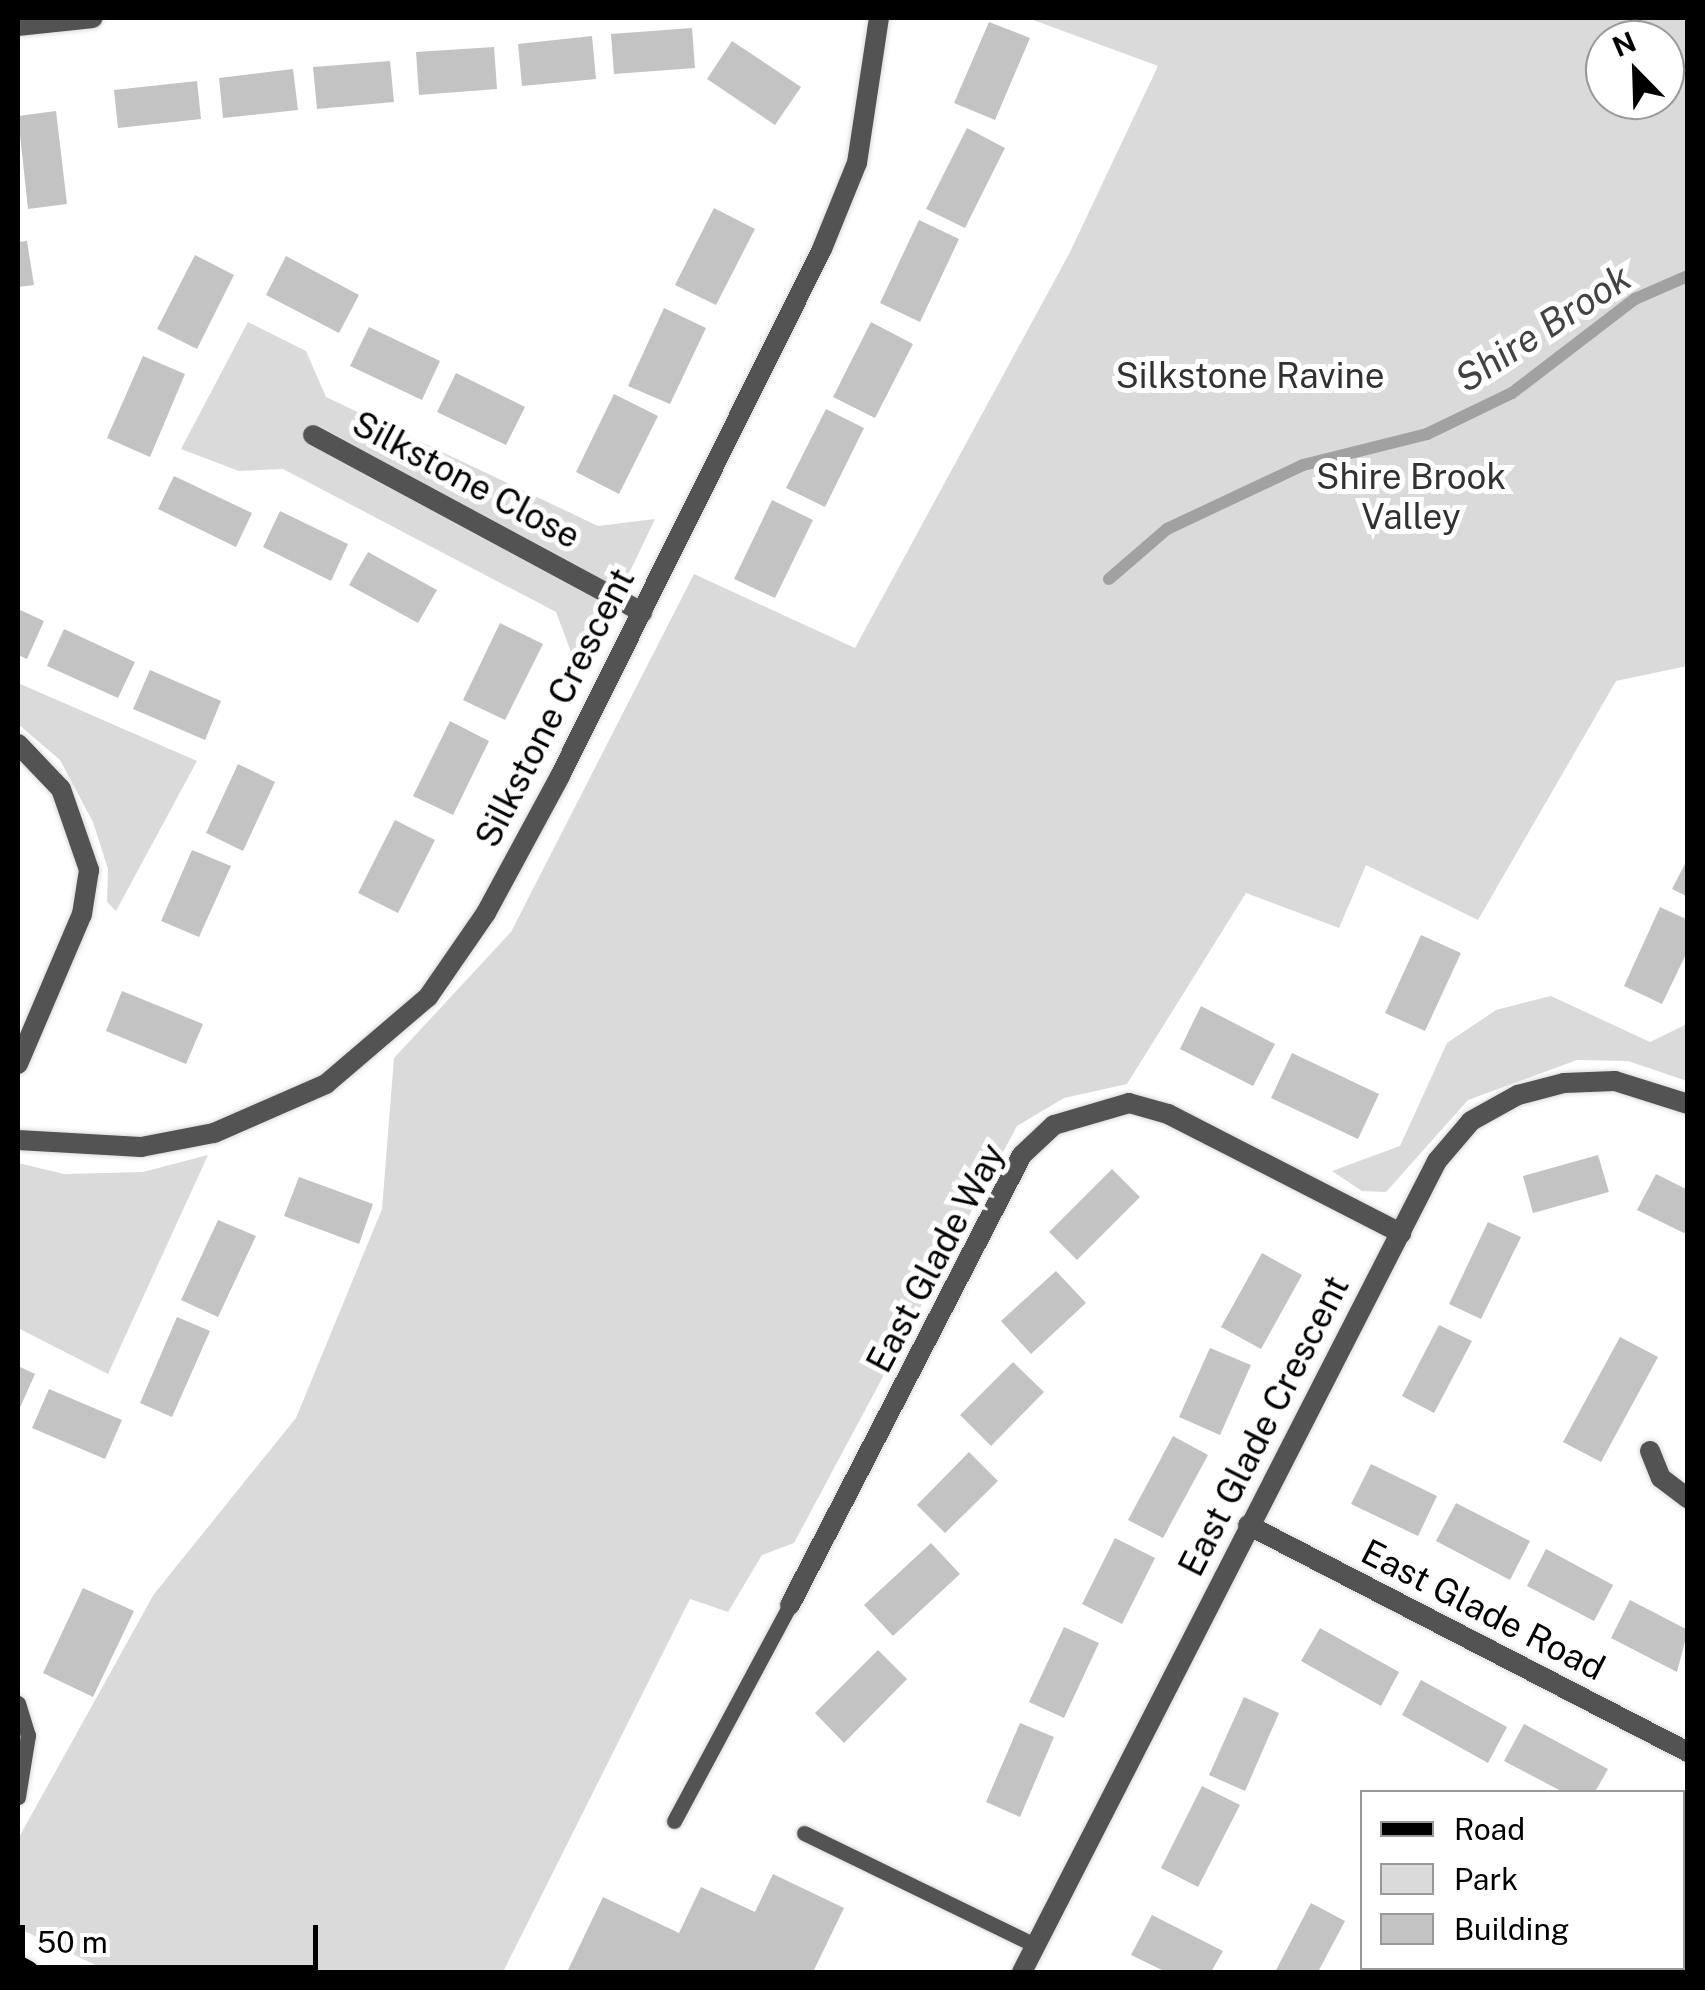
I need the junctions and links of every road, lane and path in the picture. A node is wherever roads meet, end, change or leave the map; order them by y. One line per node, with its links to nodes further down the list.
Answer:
1 (94, 18): 3 (street)
2 (879, 18): 5 (street, Silkstone Crescent)
3 (18, 26)
4 (313, 435): 5 (street, Silkstone Close)
5 (642, 612): 9 (street, Silkstone Crescent)
6 (18, 744): 7 (street)
7 (18, 1064)
8 (1688, 1104): 10 (street, East Glade Crescent)
9 (18, 1140)
10 (1401, 1233): 13 (street, East Glade Crescent); 14 (street, East Glade Way)
11 (1650, 1451): 12 (street)
12 (1688, 1498)
13 (1248, 1525): 16 (street, East Glade Road); 20 (street, East Glade Crescent)
14 (790, 1605): 18 (lane)
15 (18, 1703): 17 (lane)
16 (1688, 1752)
17 (18, 1797)
18 (674, 1822)
19 (804, 1833): 20 (lane)
20 (1035, 1945): 23 (street, East Glade Crescent)
21 (18, 1968): 22 (main road)
22 (26, 1972)
23 (1022, 1972)

